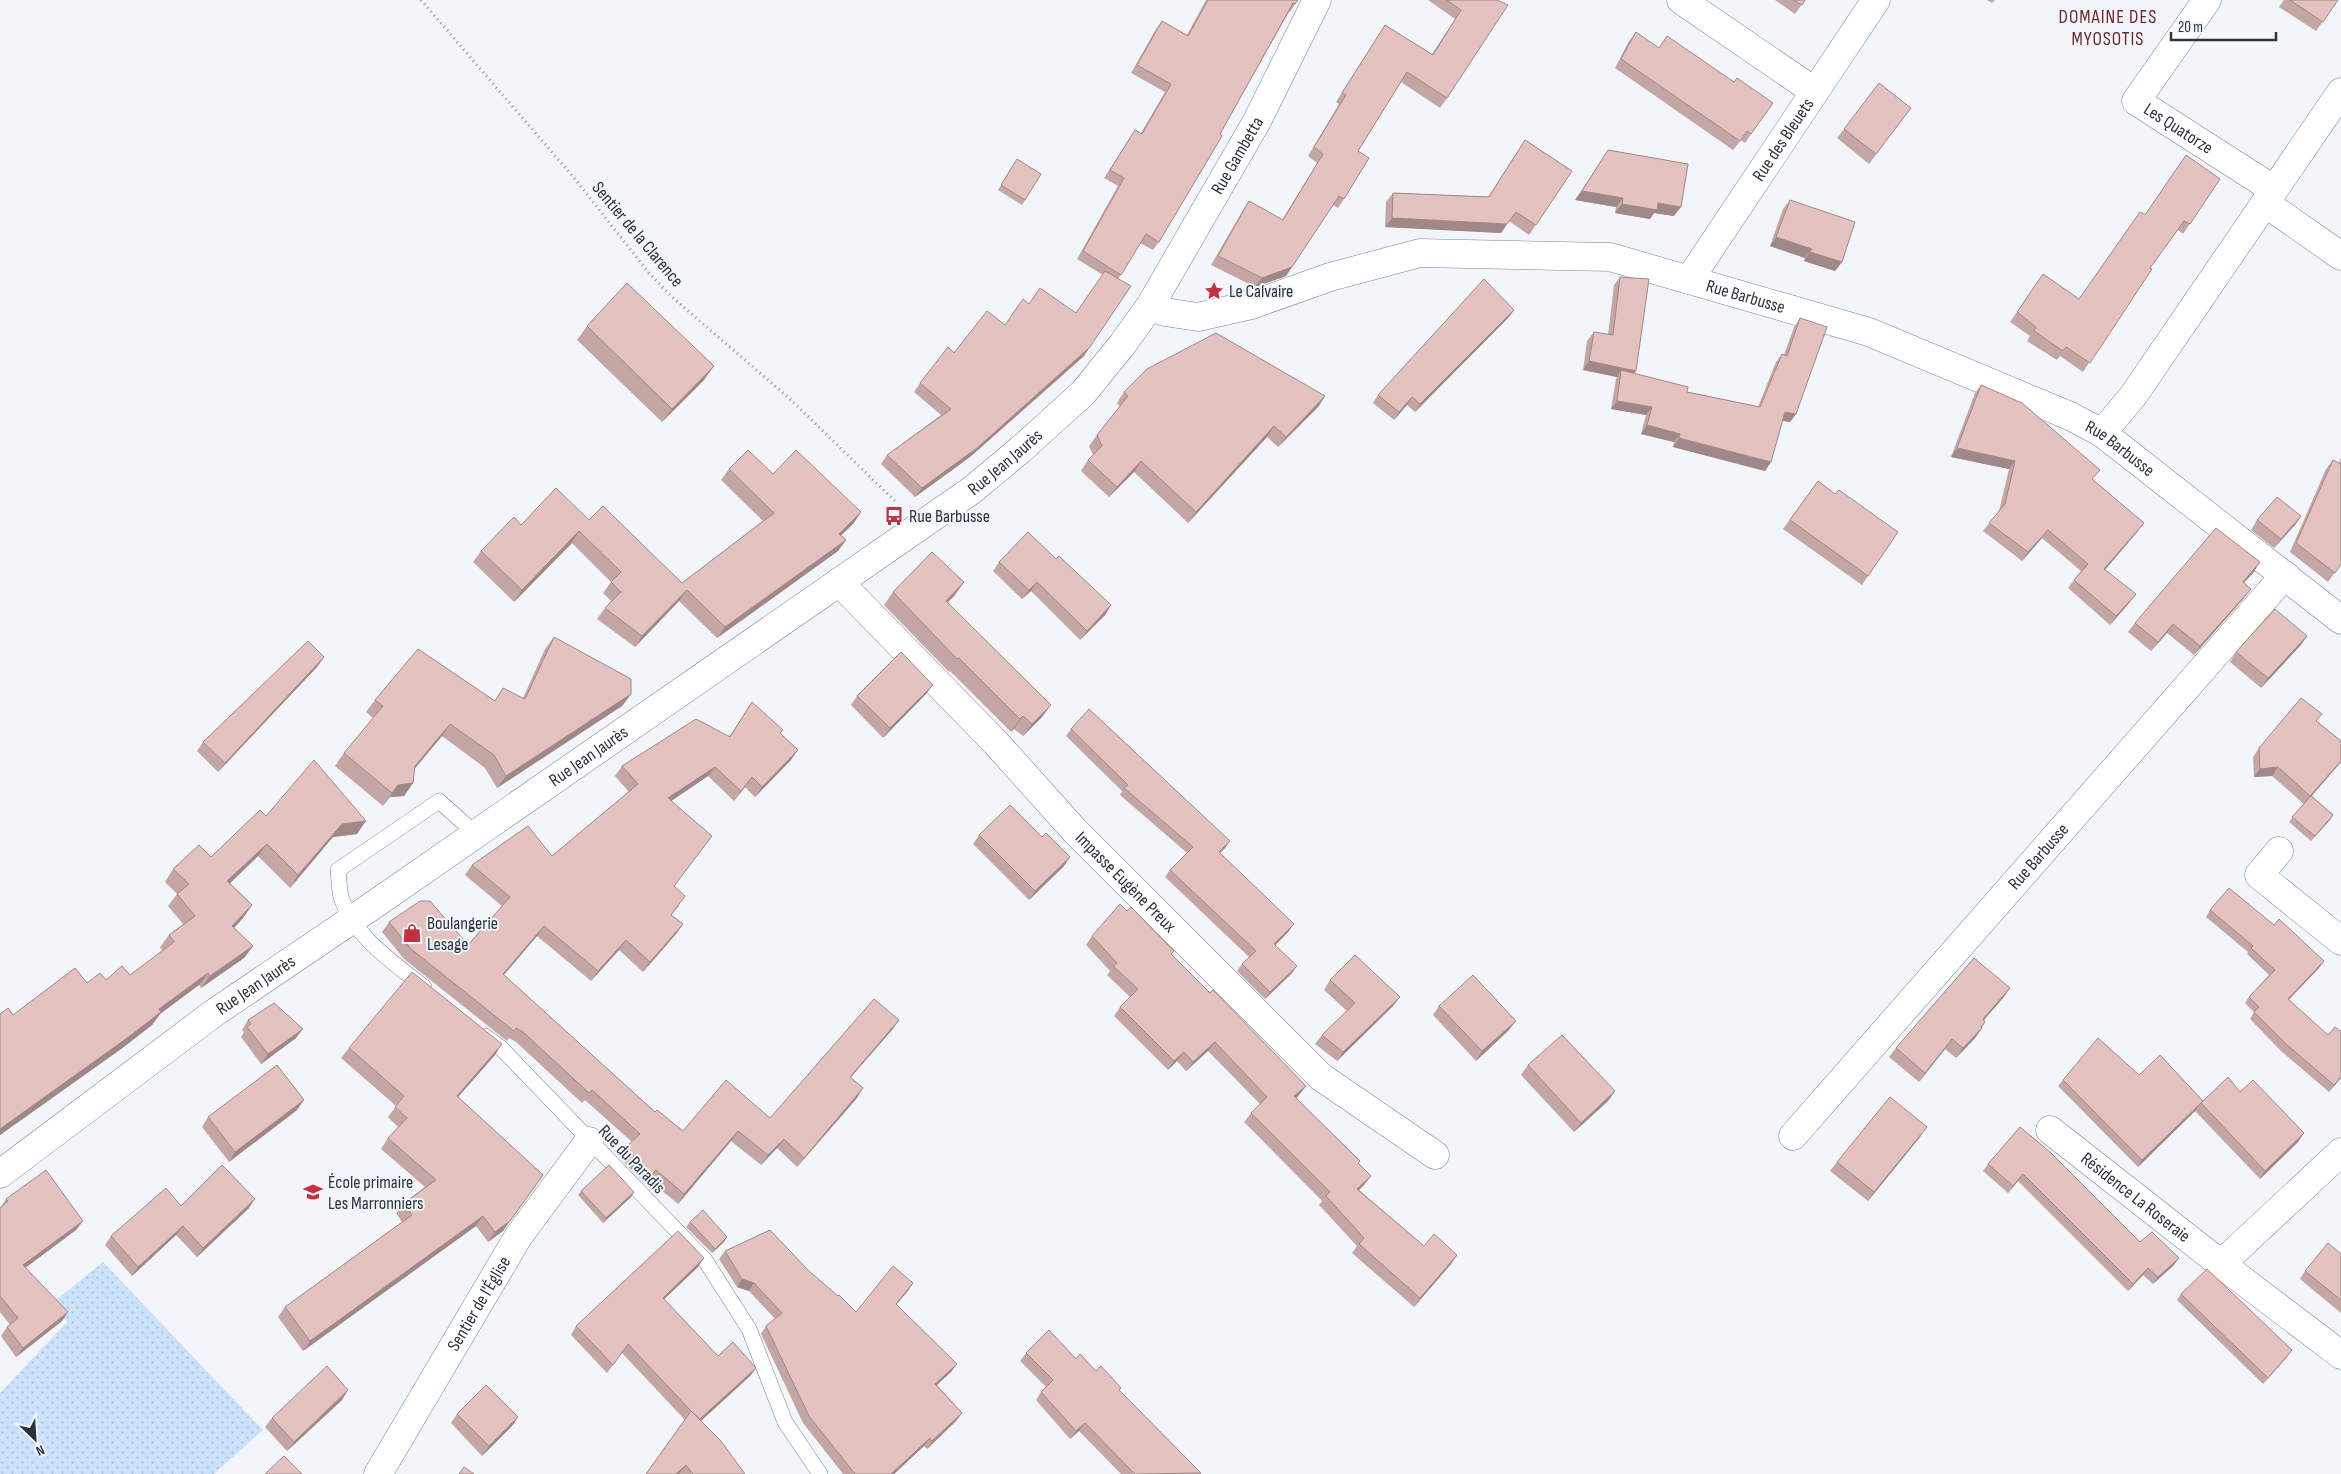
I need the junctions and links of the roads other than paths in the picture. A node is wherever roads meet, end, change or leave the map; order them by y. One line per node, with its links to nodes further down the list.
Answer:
1 (1317, 0): 10 (street, Rue Gambetta)
2 (1681, 0): 5 (street)
3 (1876, 0): 5 (street, Rue des Bleuets)
4 (2207, 0): 7 (street, Les Quatorze)
5 (1814, 91): 9 (street, Rue des Bleuets)
6 (2341, 92): 7 (street)
7 (2269, 196): 8 (street, Les Quatorze); 11 (street)
8 (2341, 256)
9 (1689, 280): 10 (street, Rue Barbusse); 11 (street, Rue Barbusse)
10 (1150, 306): 13 (street, Rue Jean Jaurès)
11 (2102, 434): 12 (street, Rue Barbusse)
12 (2285, 575): 14 (street, Rue Barbusse); 22 (street, Rue Barbusse)
13 (839, 582): 15 (street, Rue Jean Jaurès); 25 (street, Impasse Eugène Preux)
14 (2341, 620)
15 (476, 834): 17 (street, Rue Jean Jaurès); 17 (lane)
16 (2279, 851): 18 (street)
17 (352, 920): 19 (lane); 26 (street, Rue Jean Jaurès)
18 (2341, 941)
19 (439, 999)
20 (470, 1024): 23 (lane, Rue du Paradis)
21 (2050, 1130): 27 (street, Résidence La Roseraie)
22 (1793, 1136)
23 (589, 1141): 29 (street, Sentier de l'Église); 30 (lane, Rue du Paradis)
24 (2341, 1152): 27 (street)
25 (1435, 1155)
26 (0, 1174)
27 (2221, 1264): 28 (street, Résidence La Roseraie)
28 (2341, 1355)
29 (378, 1474)
30 (820, 1474)

